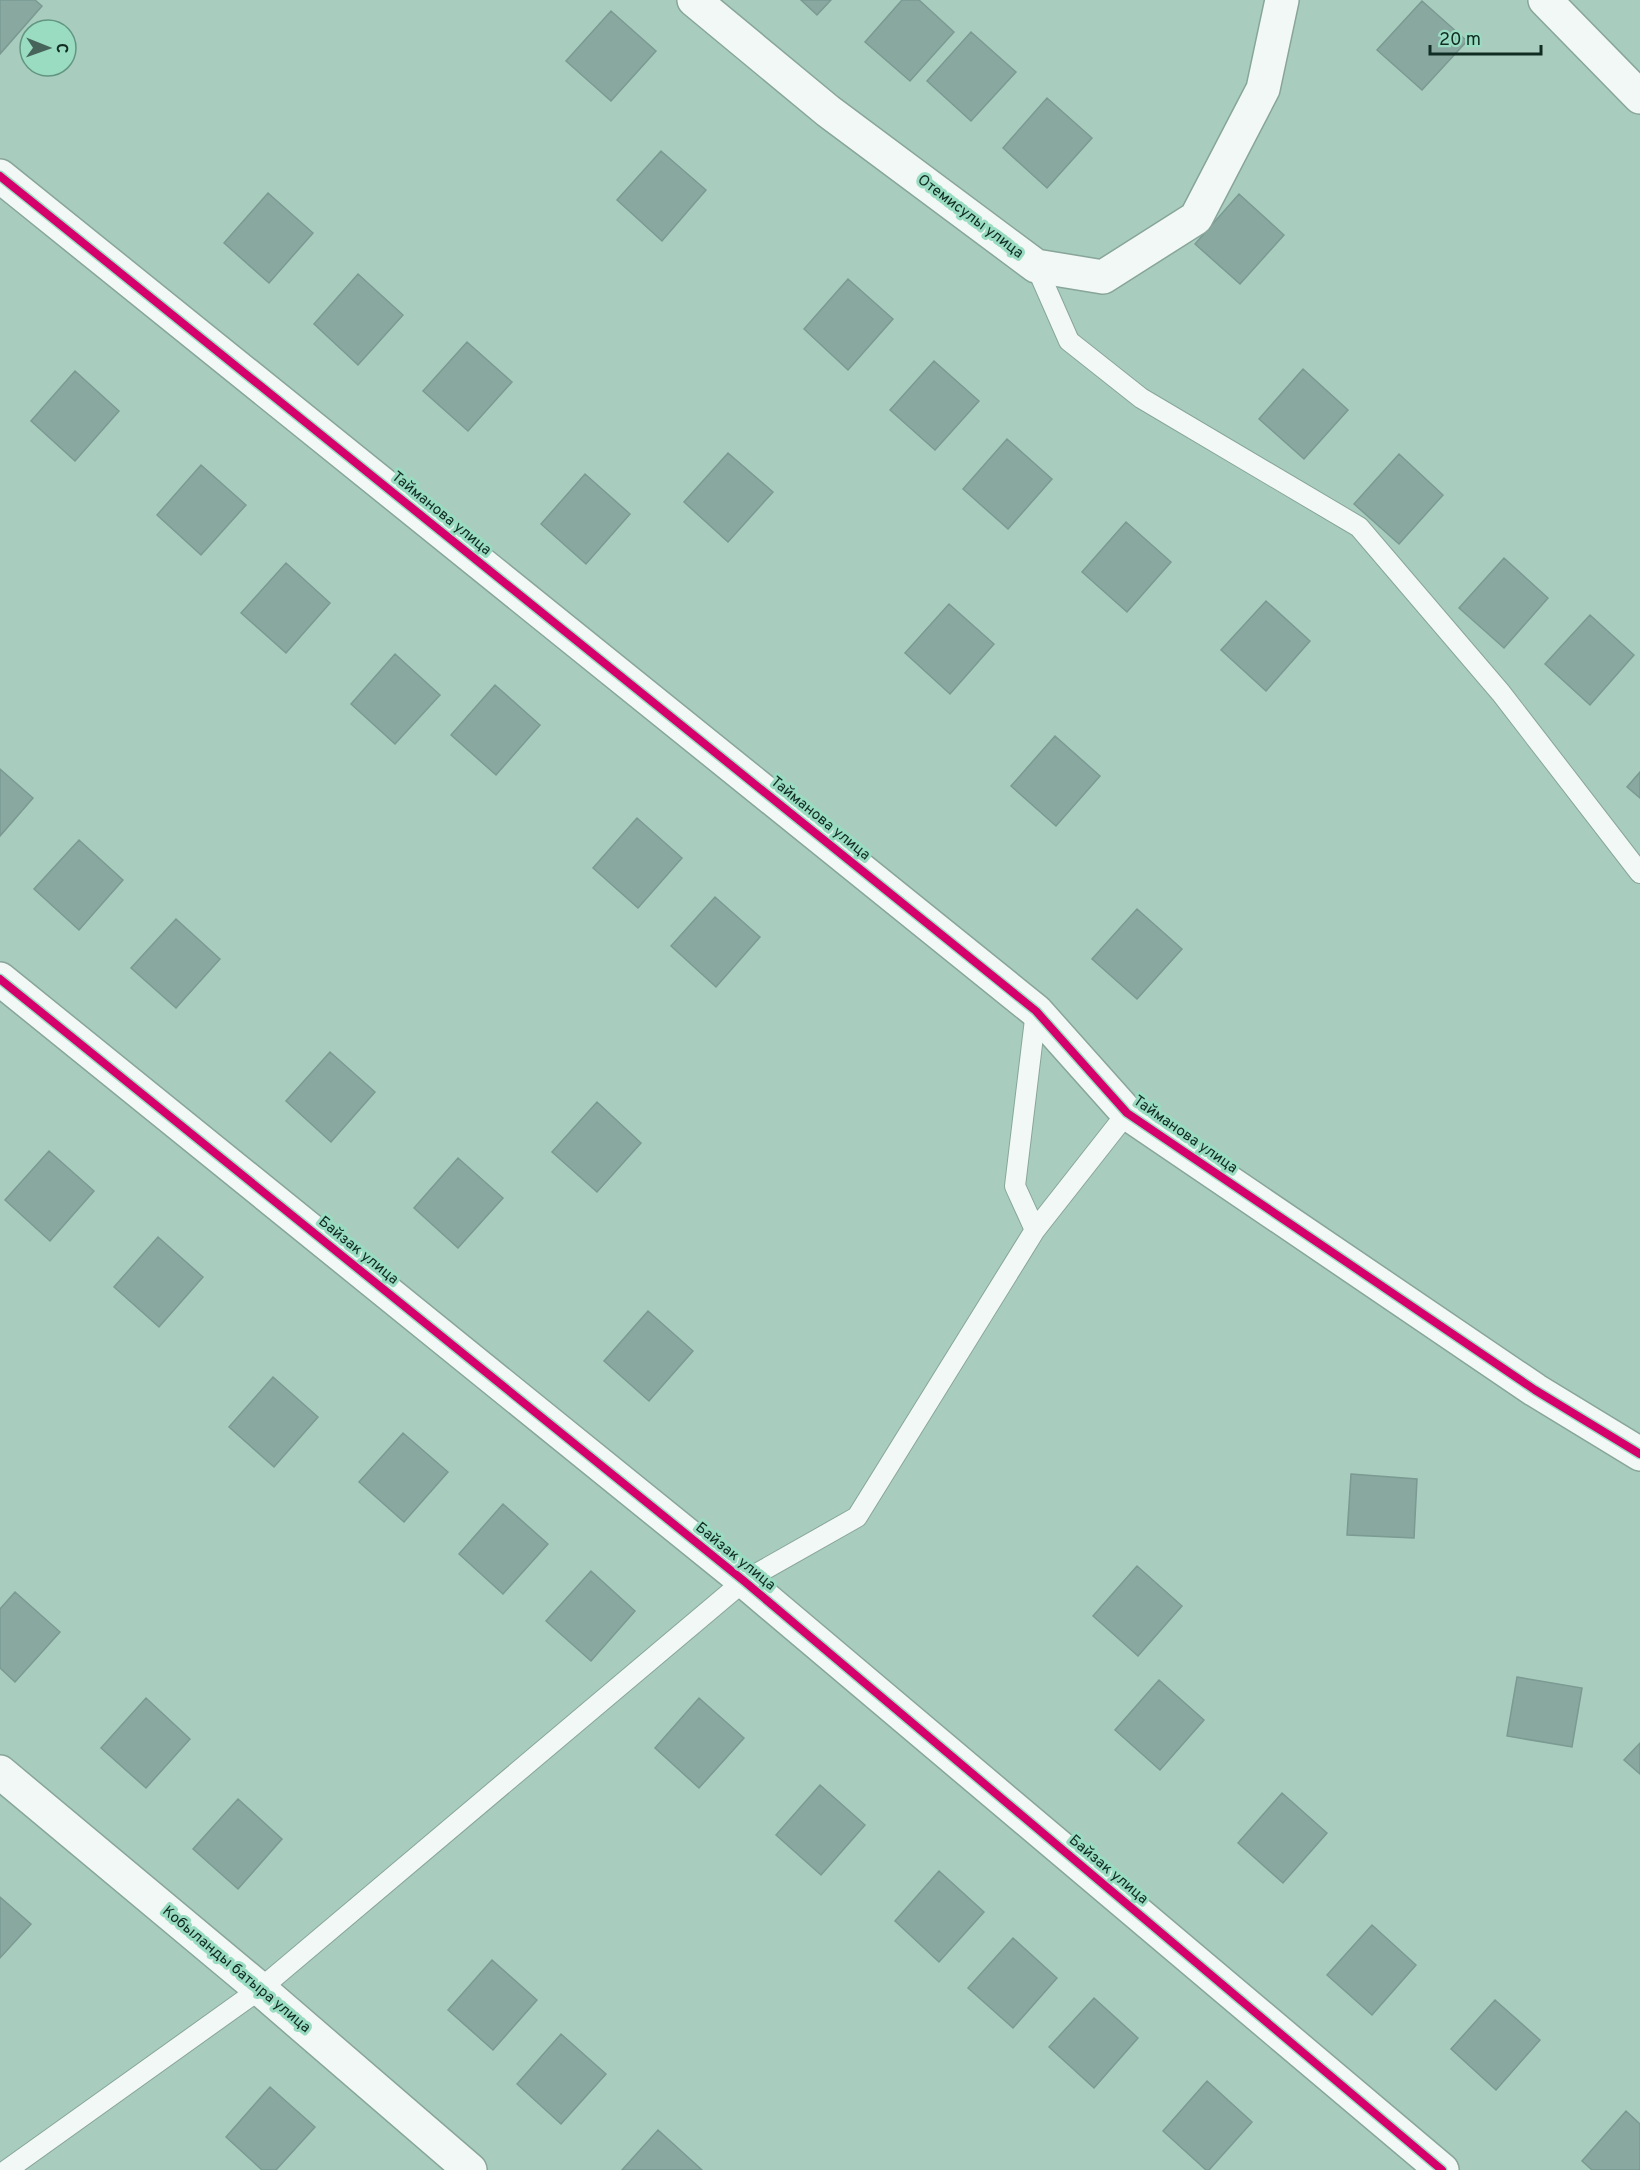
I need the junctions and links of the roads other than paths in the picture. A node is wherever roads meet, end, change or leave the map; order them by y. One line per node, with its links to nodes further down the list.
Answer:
1 (694, 0): 6 (street, Отемисулы улица)
2 (1282, 0): 6 (street, Отемисулы улица)
3 (1545, 0): 4 (street)
4 (1640, 97)
5 (0, 176): 9 (street, Тайманова улица)
6 (1036, 266): 7 (lane)
7 (1640, 873)
8 (0, 979): 13 (street, Байзак улица)
9 (1036, 1011): 10 (street, Тайманова улица); 11 (lane)
10 (1127, 1113): 11 (lane); 12 (street, Тайманова улица)
11 (1035, 1230): 13 (lane)
12 (1640, 1454)
13 (744, 1581): 15 (lane); 18 (street, Байзак улица)
14 (0, 1772): 15 (street, Кобыланды батыра улица)
15 (260, 1989): 16 (lane); 17 (street, Кобыланды батыра улица)
16 (7, 2170)
17 (470, 2170)
18 (1442, 2170)

